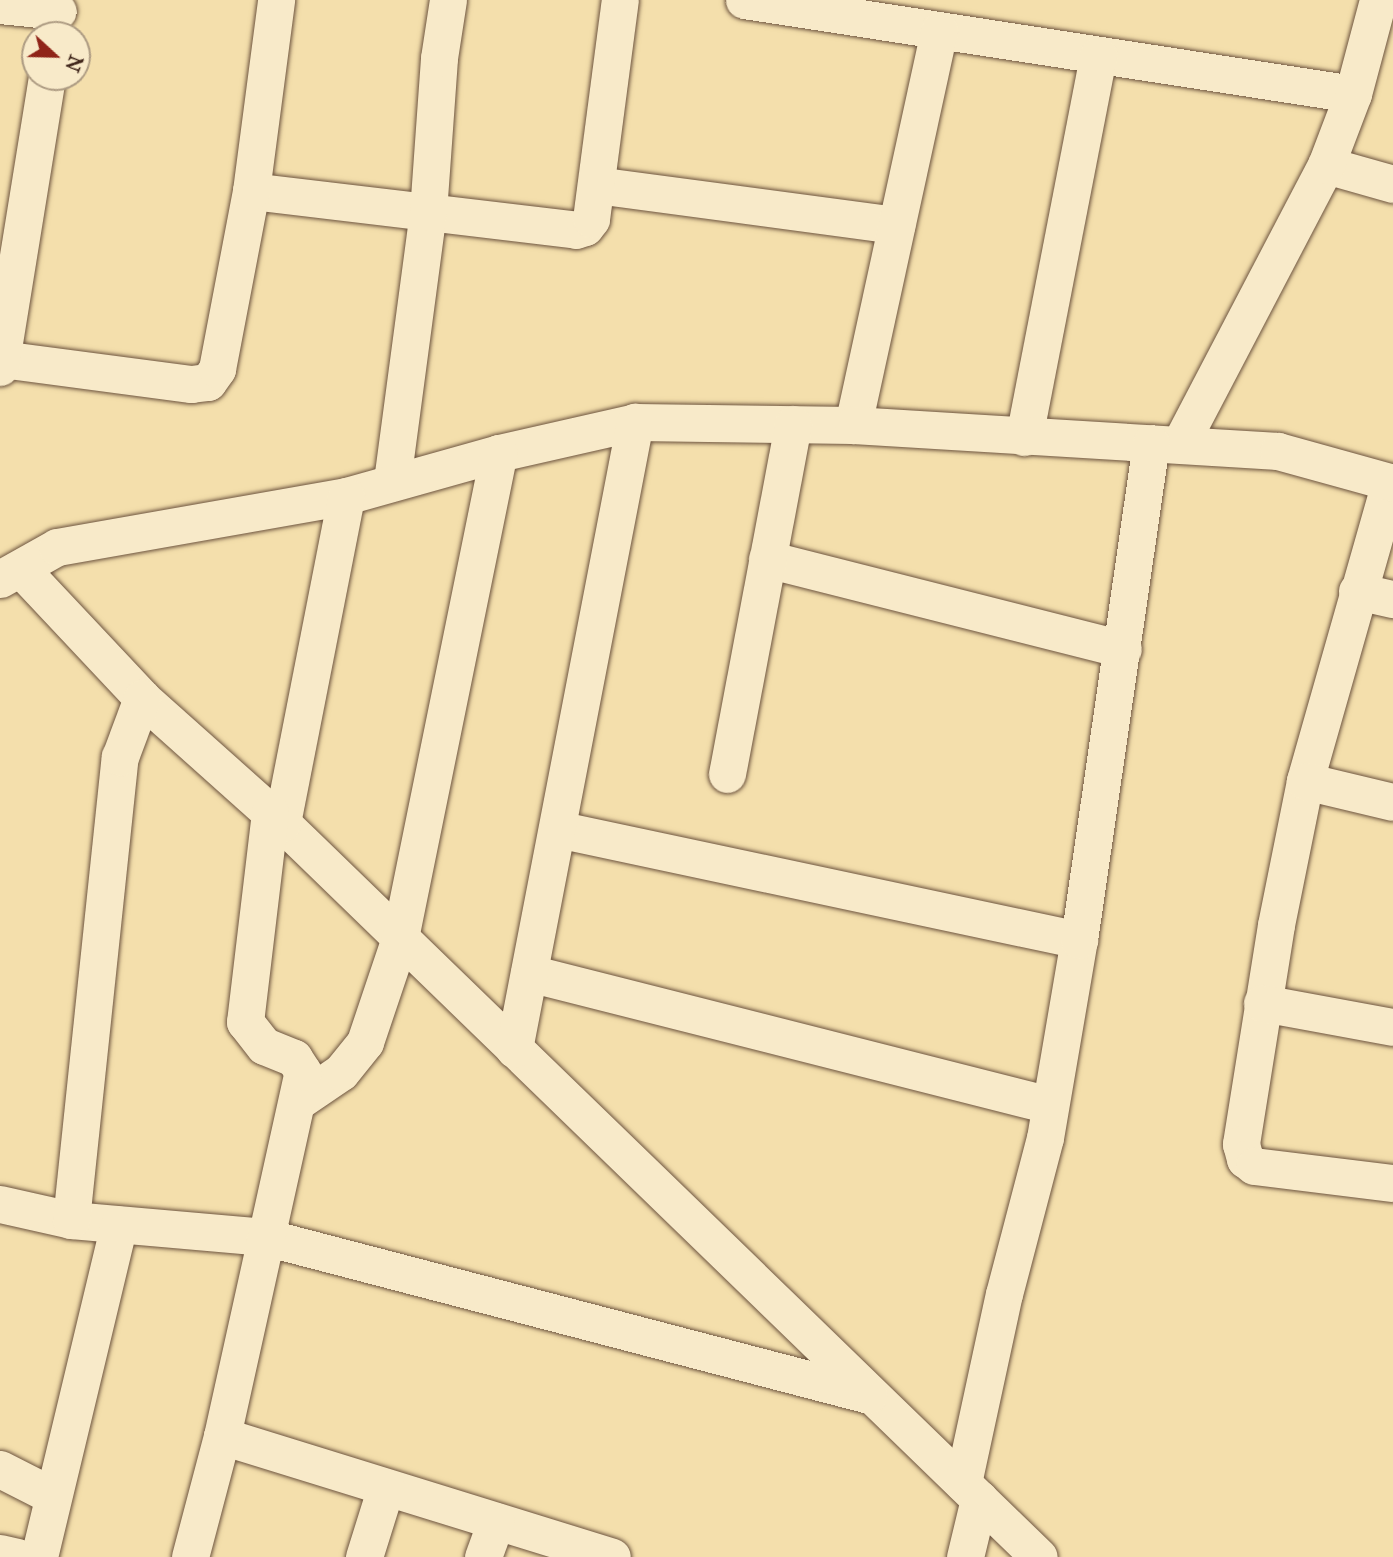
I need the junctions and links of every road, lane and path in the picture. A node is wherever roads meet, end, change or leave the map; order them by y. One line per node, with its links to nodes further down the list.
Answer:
1 (276, 0): 15 (street)
2 (448, 0): 16 (street)
3 (620, 0): 14 (street)
4 (744, 0): 8 (street)
5 (1378, 0): 11 (street)
6 (0, 5): 7 (street)
7 (57, 15)
8 (939, 30): 9 (street); 17 (street)
9 (1098, 55): 11 (street); 22 (street)
10 (45, 91): 18 (street)
11 (1353, 94): 12 (street)
12 (1326, 165): 13 (street); 23 (street)
13 (1393, 184)
14 (596, 185): 16 (street); 17 (street)
15 (251, 191): 16 (street); 18 (street)
16 (428, 212): 25 (street)
17 (896, 225): 21 (street)
18 (0, 362)
19 (635, 422): 20 (street); 24 (street); 38 (street)
20 (793, 424): 21 (street); 28 (street)
21 (853, 425): 22 (street)
22 (1024, 437): 23 (street)
23 (1166, 444): 26 (street); 32 (street)
24 (499, 453): 25 (street); 39 (street)
25 (392, 481): 27 (street)
26 (1392, 482): 30 (street)
27 (346, 496): 29 (street); 37 (street)
28 (767, 559): 32 (street); 34 (street)
29 (10, 574): 33 (street)
30 (1357, 591): 31 (street); 35 (street)
31 (1393, 599)
32 (1124, 649): 40 (street)
33 (142, 698): 37 (street); 49 (street)
34 (727, 774)
35 (1305, 781): 36 (street); 42 (street)
36 (1393, 802)
37 (276, 818): 39 (street); 45 (street)
38 (557, 829): 40 (street); 41 (street)
39 (400, 938): 44 (street); 45 (street)
40 (1079, 940): 46 (street)
41 (529, 972): 44 (street); 46 (street)
42 (1262, 1003): 43 (street); 47 (street)
43 (1393, 1027)
44 (514, 1049): 52 (street)
45 (297, 1102): 51 (street)
46 (1050, 1105): 56 (street)
47 (1393, 1183)
48 (0, 1204): 49 (street)
49 (71, 1220): 50 (street)
50 (119, 1224): 51 (street); 57 (street)
51 (265, 1237): 52 (street); 53 (street)
52 (872, 1395): 56 (street)
53 (222, 1436): 55 (street); 62 (street)
54 (0, 1469): 57 (street)
55 (386, 1487): 58 (street); 63 (street)
56 (971, 1491): 66 (street); 67 (street)
57 (53, 1496): 61 (street)
58 (496, 1521): 64 (street); 65 (street)
59 (0, 1553): 60 (street)
60 (18, 1557)
61 (39, 1557)
62 (190, 1557)
63 (364, 1557)
64 (484, 1557)
65 (612, 1557)
66 (965, 1557)
67 (1039, 1557)

